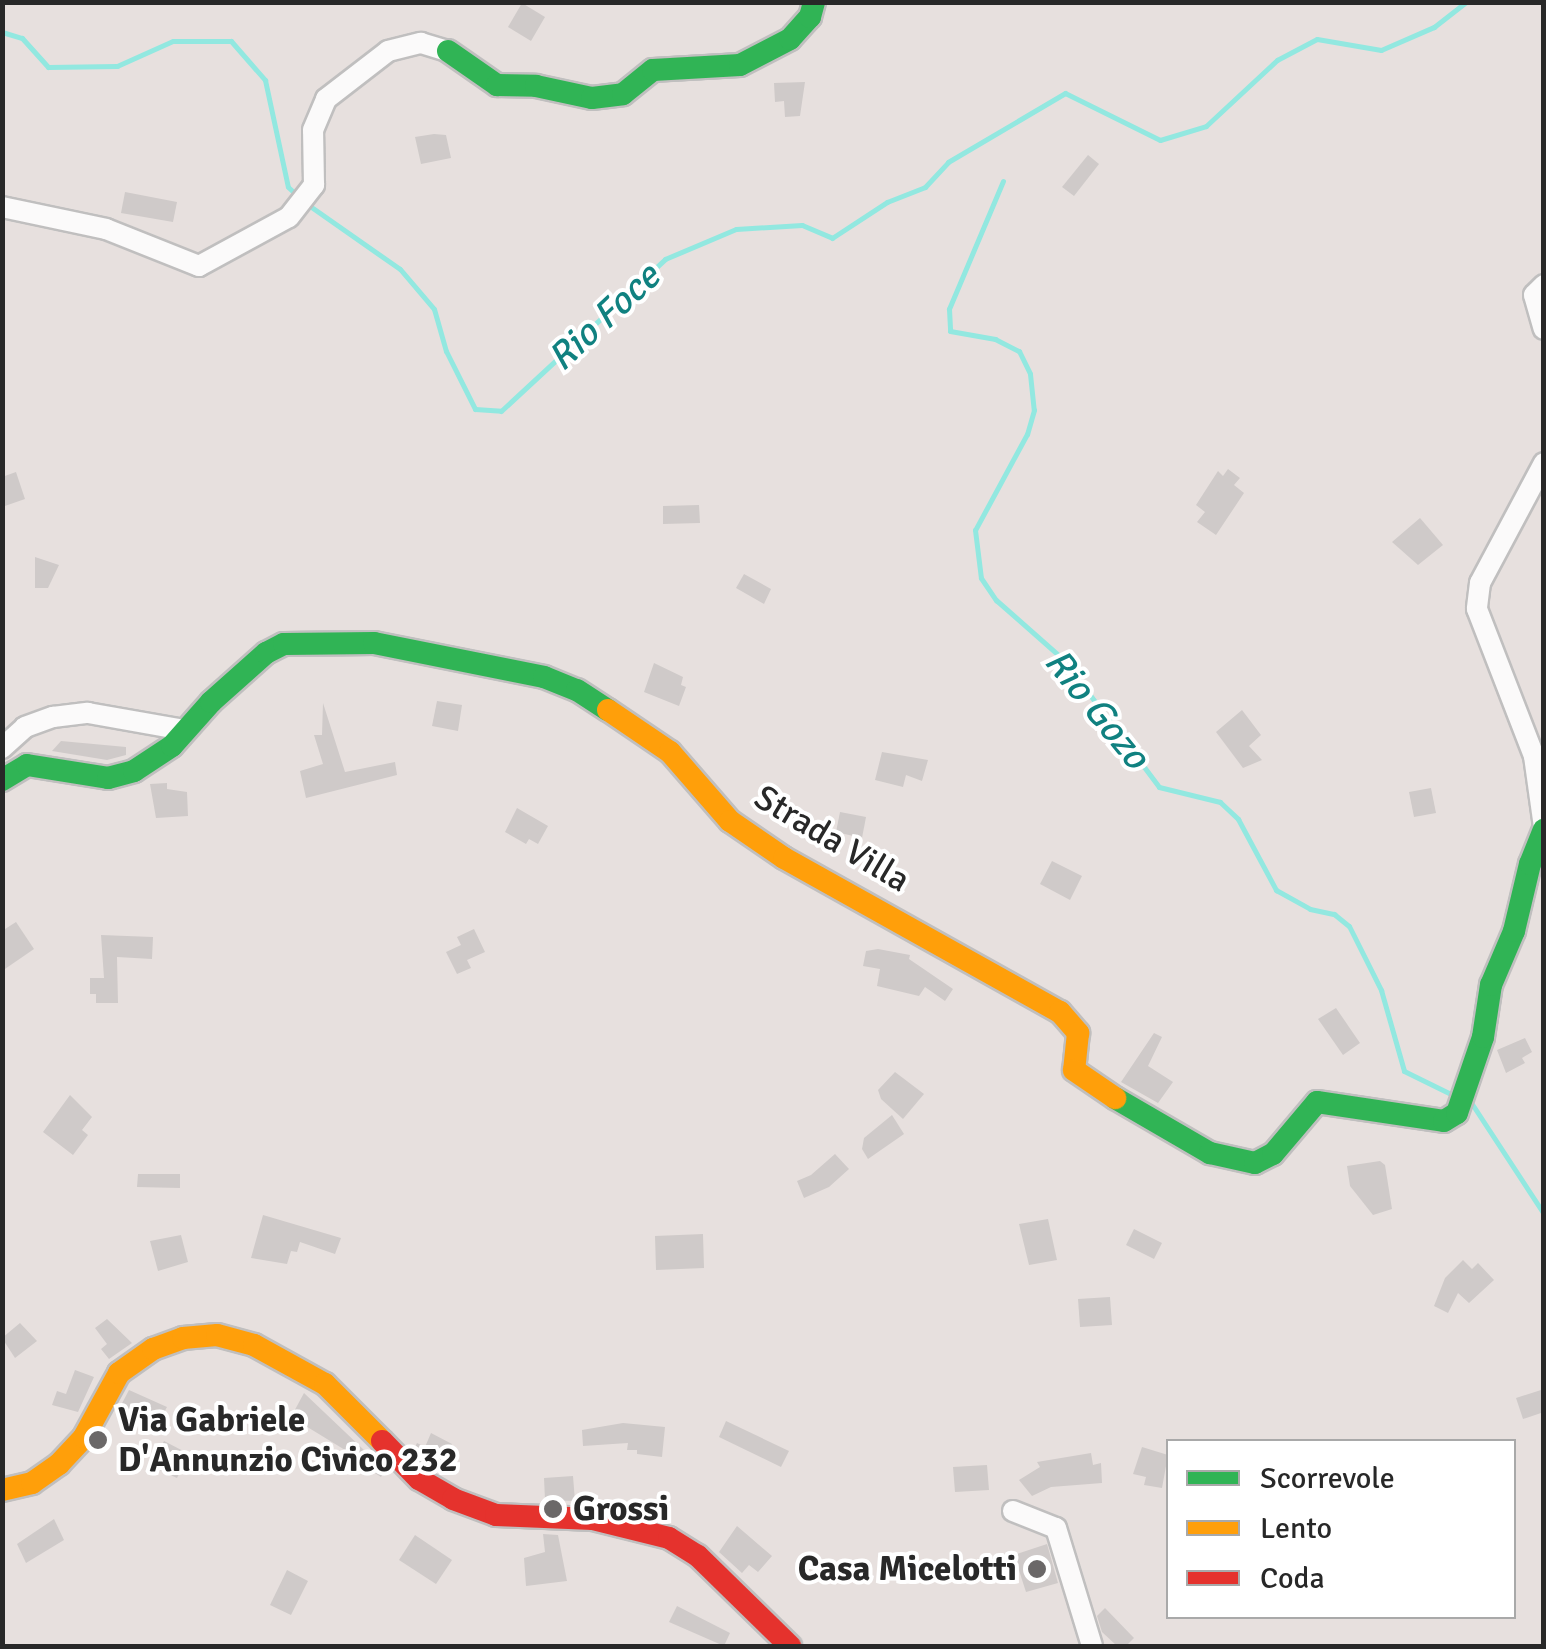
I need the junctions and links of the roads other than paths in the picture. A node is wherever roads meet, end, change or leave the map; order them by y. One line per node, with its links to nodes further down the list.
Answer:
1 (814, 2): 2 (street)
2 (448, 51): 3 (street)
3 (2, 207)
4 (1544, 285): 5 (street)
5 (1544, 329)
6 (1544, 463): 10 (street)
7 (184, 730): 8 (street); 9 (street, Strada Villa); 10 (street, Strada Villa)
8 (2, 748)
9 (2, 780)
10 (1544, 828)
11 (2, 1490): 13 (street)
12 (1013, 1511): 14 (street)
13 (790, 1646)
14 (1092, 1646)

